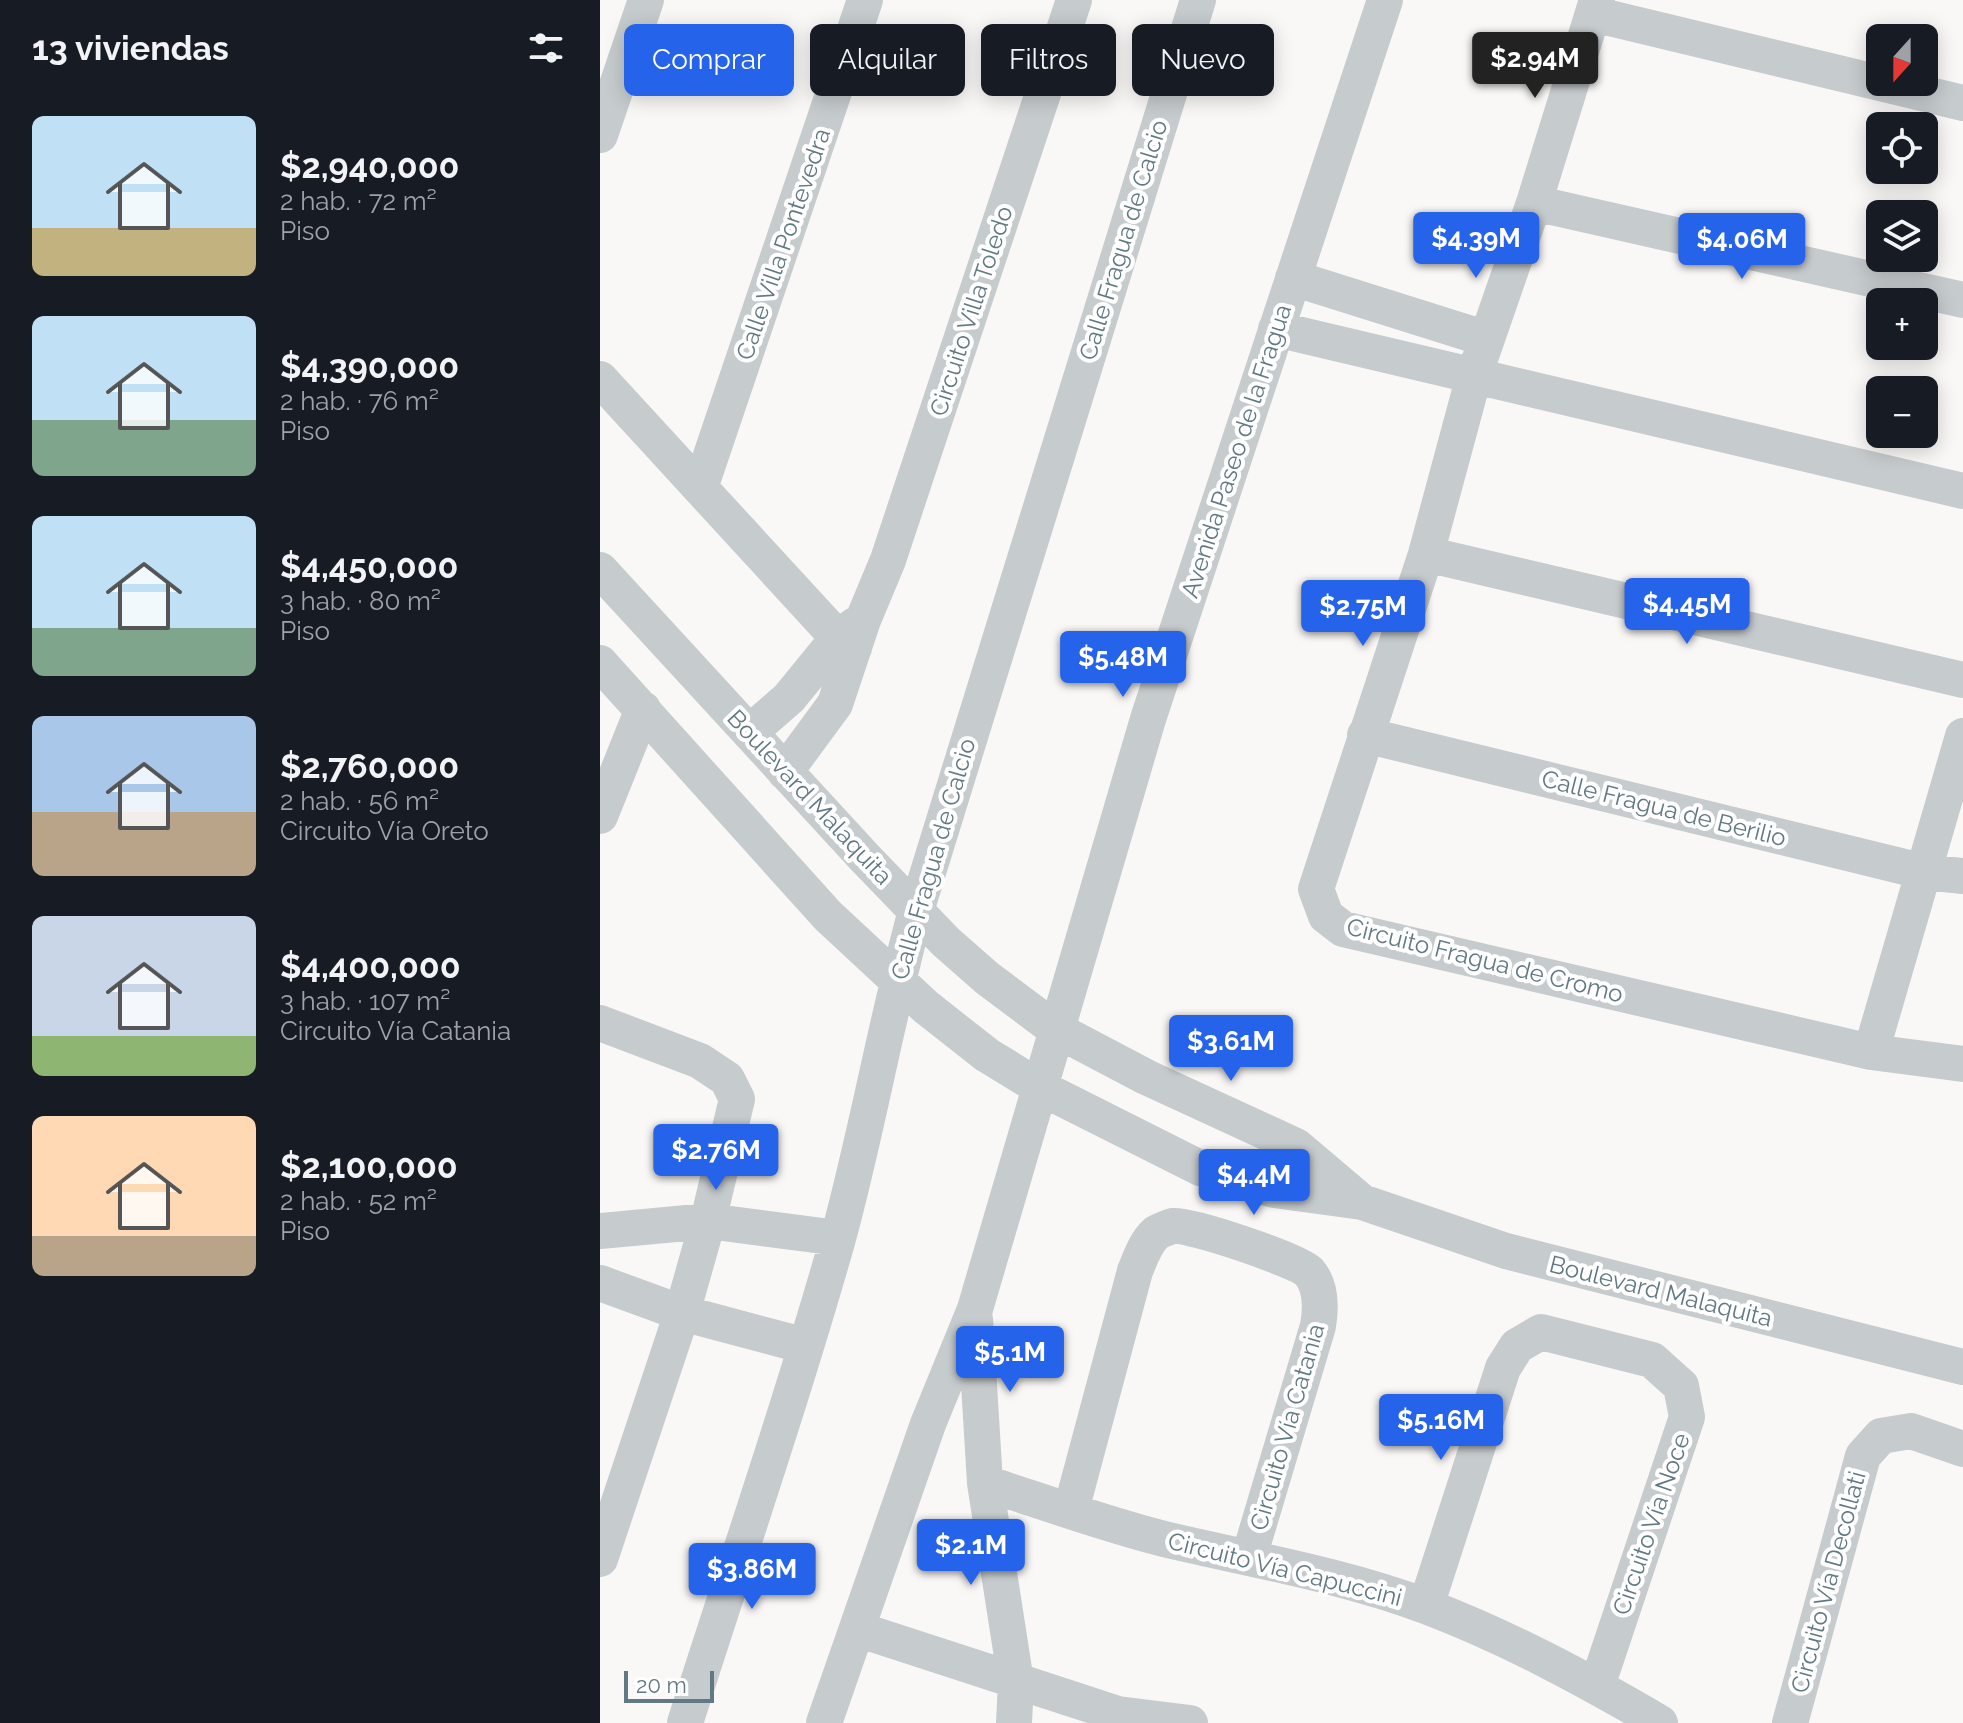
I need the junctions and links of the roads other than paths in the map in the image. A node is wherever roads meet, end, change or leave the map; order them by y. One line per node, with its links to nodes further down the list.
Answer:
1 (646, 0): 8 (street)
2 (865, 0): 16 (street, Calle Villa Pontevedra)
3 (1074, 0): 20 (street, Circuito Villa Toledo)
4 (1198, 0): 31 (street, Calle Fragua de Calcio)
5 (1385, 0): 10 (street, Avenida Paseo de la Fragua)
6 (1595, 7): 7 (street); 9 (street, Circuito Fragua de Cromo)
7 (1963, 103)
8 (600, 135)
9 (1534, 203): 11 (street); 13 (street, Circuito Fragua de Cromo)
10 (1293, 278): 12 (street, Avenida Paseo de la Fragua); 13 (street)
11 (1963, 300)
12 (1276, 329): 14 (street); 34 (street, Avenida Paseo de la Fragua)
13 (1487, 339): 14 (street, Circuito Fragua de Cromo)
14 (1474, 376): 17 (street); 18 (street, Circuito Fragua de Cromo)
15 (600, 379): 16 (street)
16 (700, 488): 20 (street)
17 (1963, 491)
18 (1426, 554): 22 (street); 25 (street, Circuito Fragua de Cromo)
19 (600, 570): 24 (street, Boulevard Malaquita)
20 (852, 635): 24 (street, Circuito Villa Toledo); 27 (street, Circuito Villa Toledo)
21 (600, 663): 23 (street, Boulevard Malaquita)
22 (1963, 680)
23 (643, 709): 28 (street); 32 (street, Boulevard Malaquita)
24 (750, 732): 27 (street, Boulevard Malaquita)
25 (1365, 735): 29 (street, Calle Fragua de Berilio); 35 (street, Circuito Fragua de Cromo)
26 (1963, 736): 29 (street)
27 (785, 772): 31 (street, Boulevard Malaquita)
28 (600, 816)
29 (1925, 872): 30 (street, Calle Fragua de Berilio); 35 (street)
30 (1963, 876)
31 (916, 911): 32 (street, Calle Fragua de Calcio); 34 (street, Boulevard Malaquita)
32 (896, 981): 37 (street, Boulevard Malaquita); 41 (street, Calle Fragua de Calcio)
33 (600, 1023): 39 (street)
34 (1055, 1029): 37 (street, Avenida Paseo de la Fragua); 38 (street, Boulevard Malaquita)
35 (1871, 1052): 36 (street, Circuito Fragua de Cromo)
36 (1963, 1064)
37 (1041, 1088): 38 (street, Boulevard Malaquita); 43 (street, Avenida Paseo de la Fragua)
38 (1362, 1202): 46 (street, Boulevard Malaquita)
39 (708, 1221): 40 (street); 41 (street); 44 (street)
40 (600, 1231)
41 (838, 1238): 45 (street, Calle Fragua de Calcio)
42 (600, 1283): 44 (street)
43 (975, 1309): 48 (street); 53 (street)
44 (682, 1313): 45 (street); 51 (street)
45 (806, 1346): 56 (street, Calle Fragua de Calcio)
46 (1963, 1367)
47 (1963, 1449): 61 (street, Circuito Vía Decollati)
48 (985, 1483): 49 (street, Circuito Vía Capuccini); 54 (street)
49 (1071, 1510): 50 (street, Circuito Vía Capuccini); 50 (street, Circuito Vía Catania)
50 (1249, 1557): 52 (street, Circuito Vía Capuccini)
51 (600, 1559)
52 (1426, 1606): 55 (street, Circuito Vía Capuccini); 55 (street, Circuito Vía Noce)
53 (857, 1629): 54 (street); 57 (street)
54 (1016, 1682): 58 (street); 59 (street)
55 (1597, 1686): 60 (street, Circuito Vía Capuccini)
56 (685, 1723)
57 (824, 1723)
58 (1014, 1723)
59 (1190, 1723)
60 (1660, 1723)
61 (1790, 1723)

